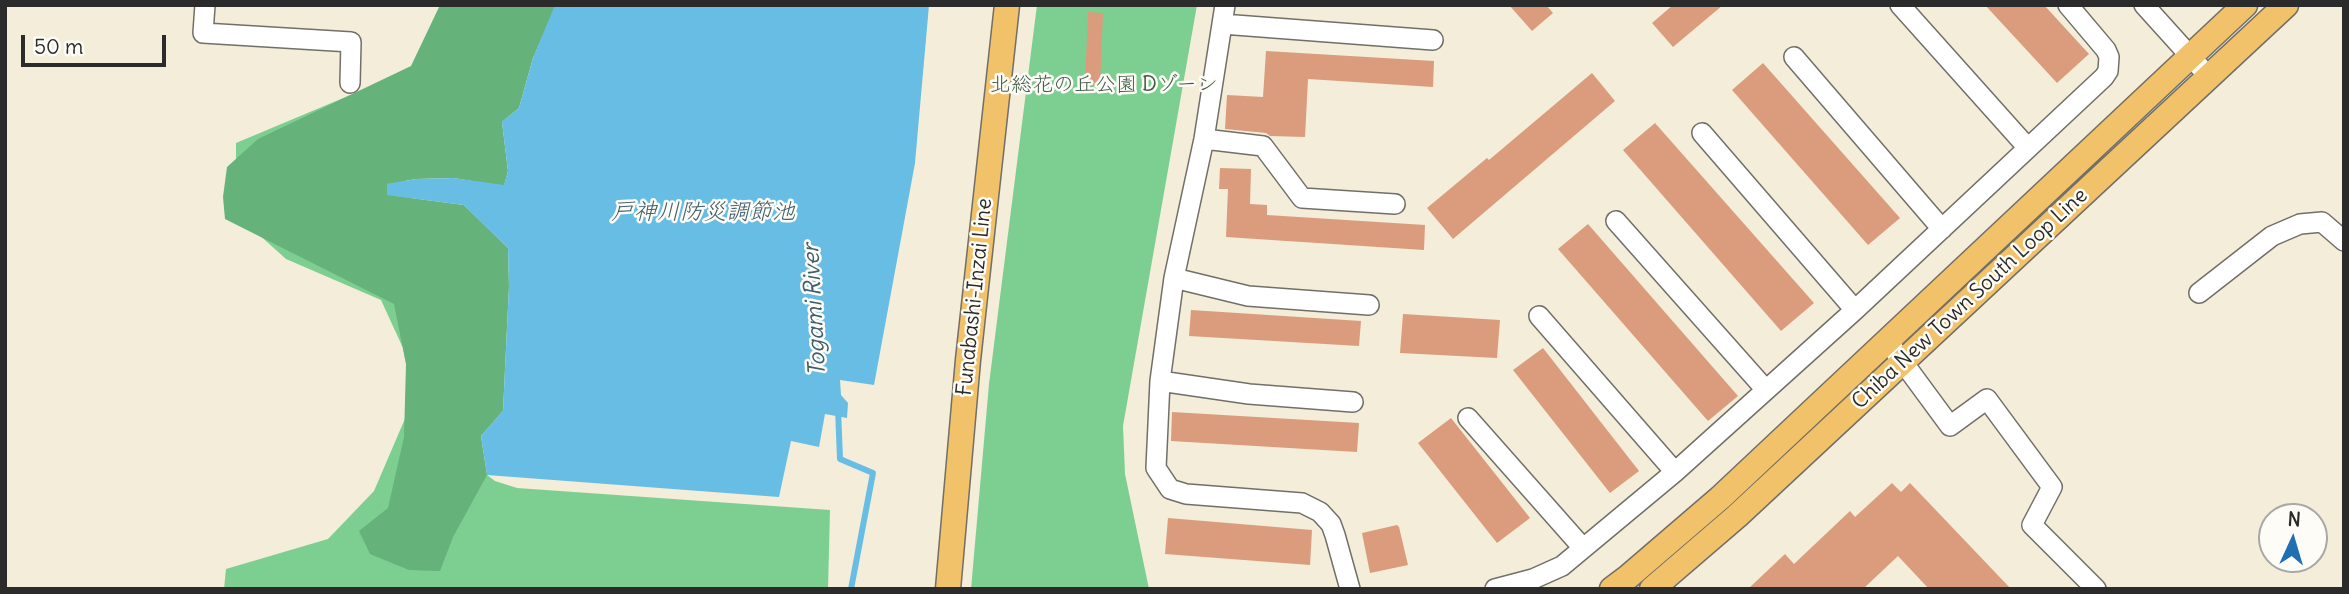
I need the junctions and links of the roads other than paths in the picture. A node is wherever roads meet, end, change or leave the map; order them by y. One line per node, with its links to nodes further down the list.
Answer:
1 (205, 5): 13 (street)
2 (1007, 5): 34 (main road, Funabashi-Inzai Line)
3 (1900, 5): 16 (street)
4 (2068, 5): 16 (street)
5 (2144, 5): 10 (street)
6 (2245, 5): 10 (main road, Chiba New Town South Loop Line)
7 (2286, 5): 12 (main road, Chiba New Town South Loop Line)
8 (1223, 15): 9 (street); 15 (street)
9 (1433, 40)
10 (2191, 56): 12 (street); 26 (main road, Chiba New Town South Loop Line)
11 (1794, 57): 19 (street)
12 (2210, 76): 27 (main road, Chiba New Town South Loop Line)
13 (350, 83)
14 (1702, 133): 24 (street)
15 (1204, 139): 17 (street); 21 (street)
16 (2028, 148): 19 (street)
17 (1395, 204)
18 (1616, 221): 29 (street)
19 (1942, 229): 24 (street)
20 (2344, 241): 22 (street)
21 (1174, 278): 23 (street); 28 (street)
22 (2199, 293)
23 (1369, 305)
24 (1855, 310): 29 (street)
25 (1539, 316): 32 (street)
26 (1887, 341): 27 (street); 37 (main road, Chiba New Town South Loop Line)
27 (1903, 361): 38 (main road, Chiba New Town South Loop Line); 39 (street)
28 (1160, 381): 30 (street); 35 (street)
29 (1766, 390): 32 (street)
30 (1353, 402)
31 (1468, 418): 33 (street)
32 (1675, 472): 33 (street)
33 (1583, 548): 36 (street)
34 (948, 589)
35 (1350, 589)
36 (1495, 589)
37 (1612, 589)
38 (1651, 589)
39 (2096, 589)

